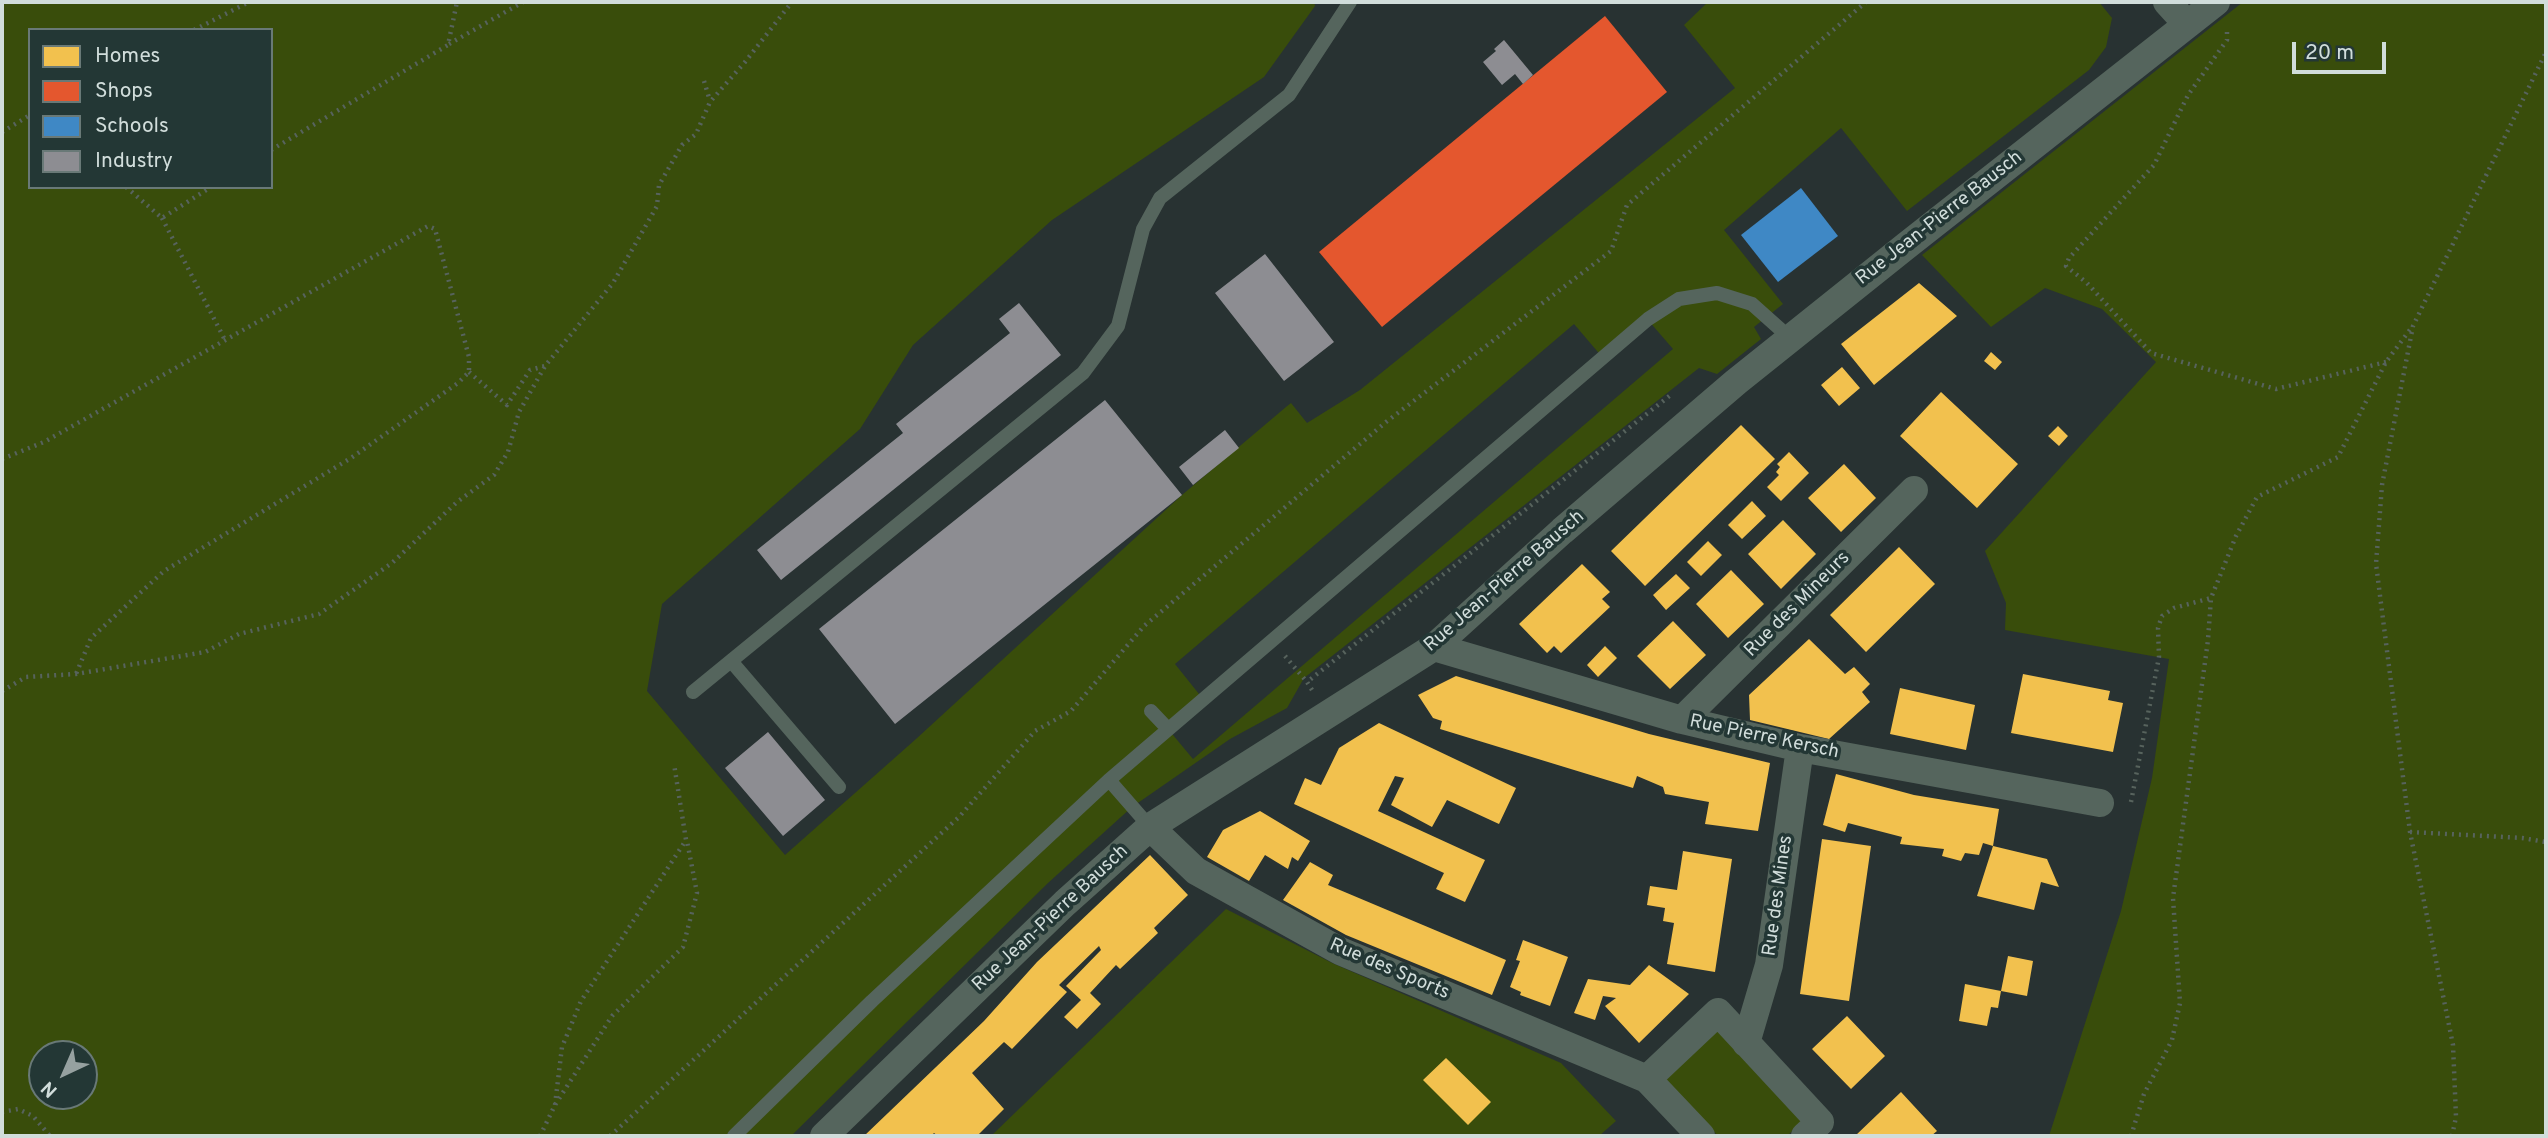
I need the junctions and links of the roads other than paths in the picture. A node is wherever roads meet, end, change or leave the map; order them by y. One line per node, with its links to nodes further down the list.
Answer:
1 (1350, 2): 8 (lane)
2 (2167, 2): 4 (street)
3 (2216, 2): 4 (street, Rue Jean-Pierre Bausch)
4 (2187, 24): 5 (street, Rue Jean-Pierre Bausch)
5 (1788, 340): 7 (street, Rue Jean-Pierre Bausch); 12 (lane)
6 (1914, 490): 11 (street, Rue des Mineurs)
7 (1434, 647): 11 (street, Rue Pierre Kersch); 17 (street, Rue Jean-Pierre Bausch)
8 (731, 661): 9 (lane); 15 (lane)
9 (693, 692)
10 (1152, 711): 12 (lane)
11 (1682, 720): 13 (street, Rue Pierre Kersch)
12 (1168, 729): 14 (lane)
13 (1800, 748): 16 (street, Rue Pierre Kersch); 18 (street, Rue des Mines)
14 (1109, 780): 17 (lane); 20 (lane)
15 (839, 787)
16 (2100, 803)
17 (1150, 827): 19 (street, Rue des Sports); 21 (street, Rue Jean-Pierre Bausch)
18 (1746, 1043): 19 (street); 23 (street)
19 (1647, 1079): 22 (street)
20 (734, 1136)
21 (824, 1136)
22 (1701, 1136)
23 (1805, 1136)

